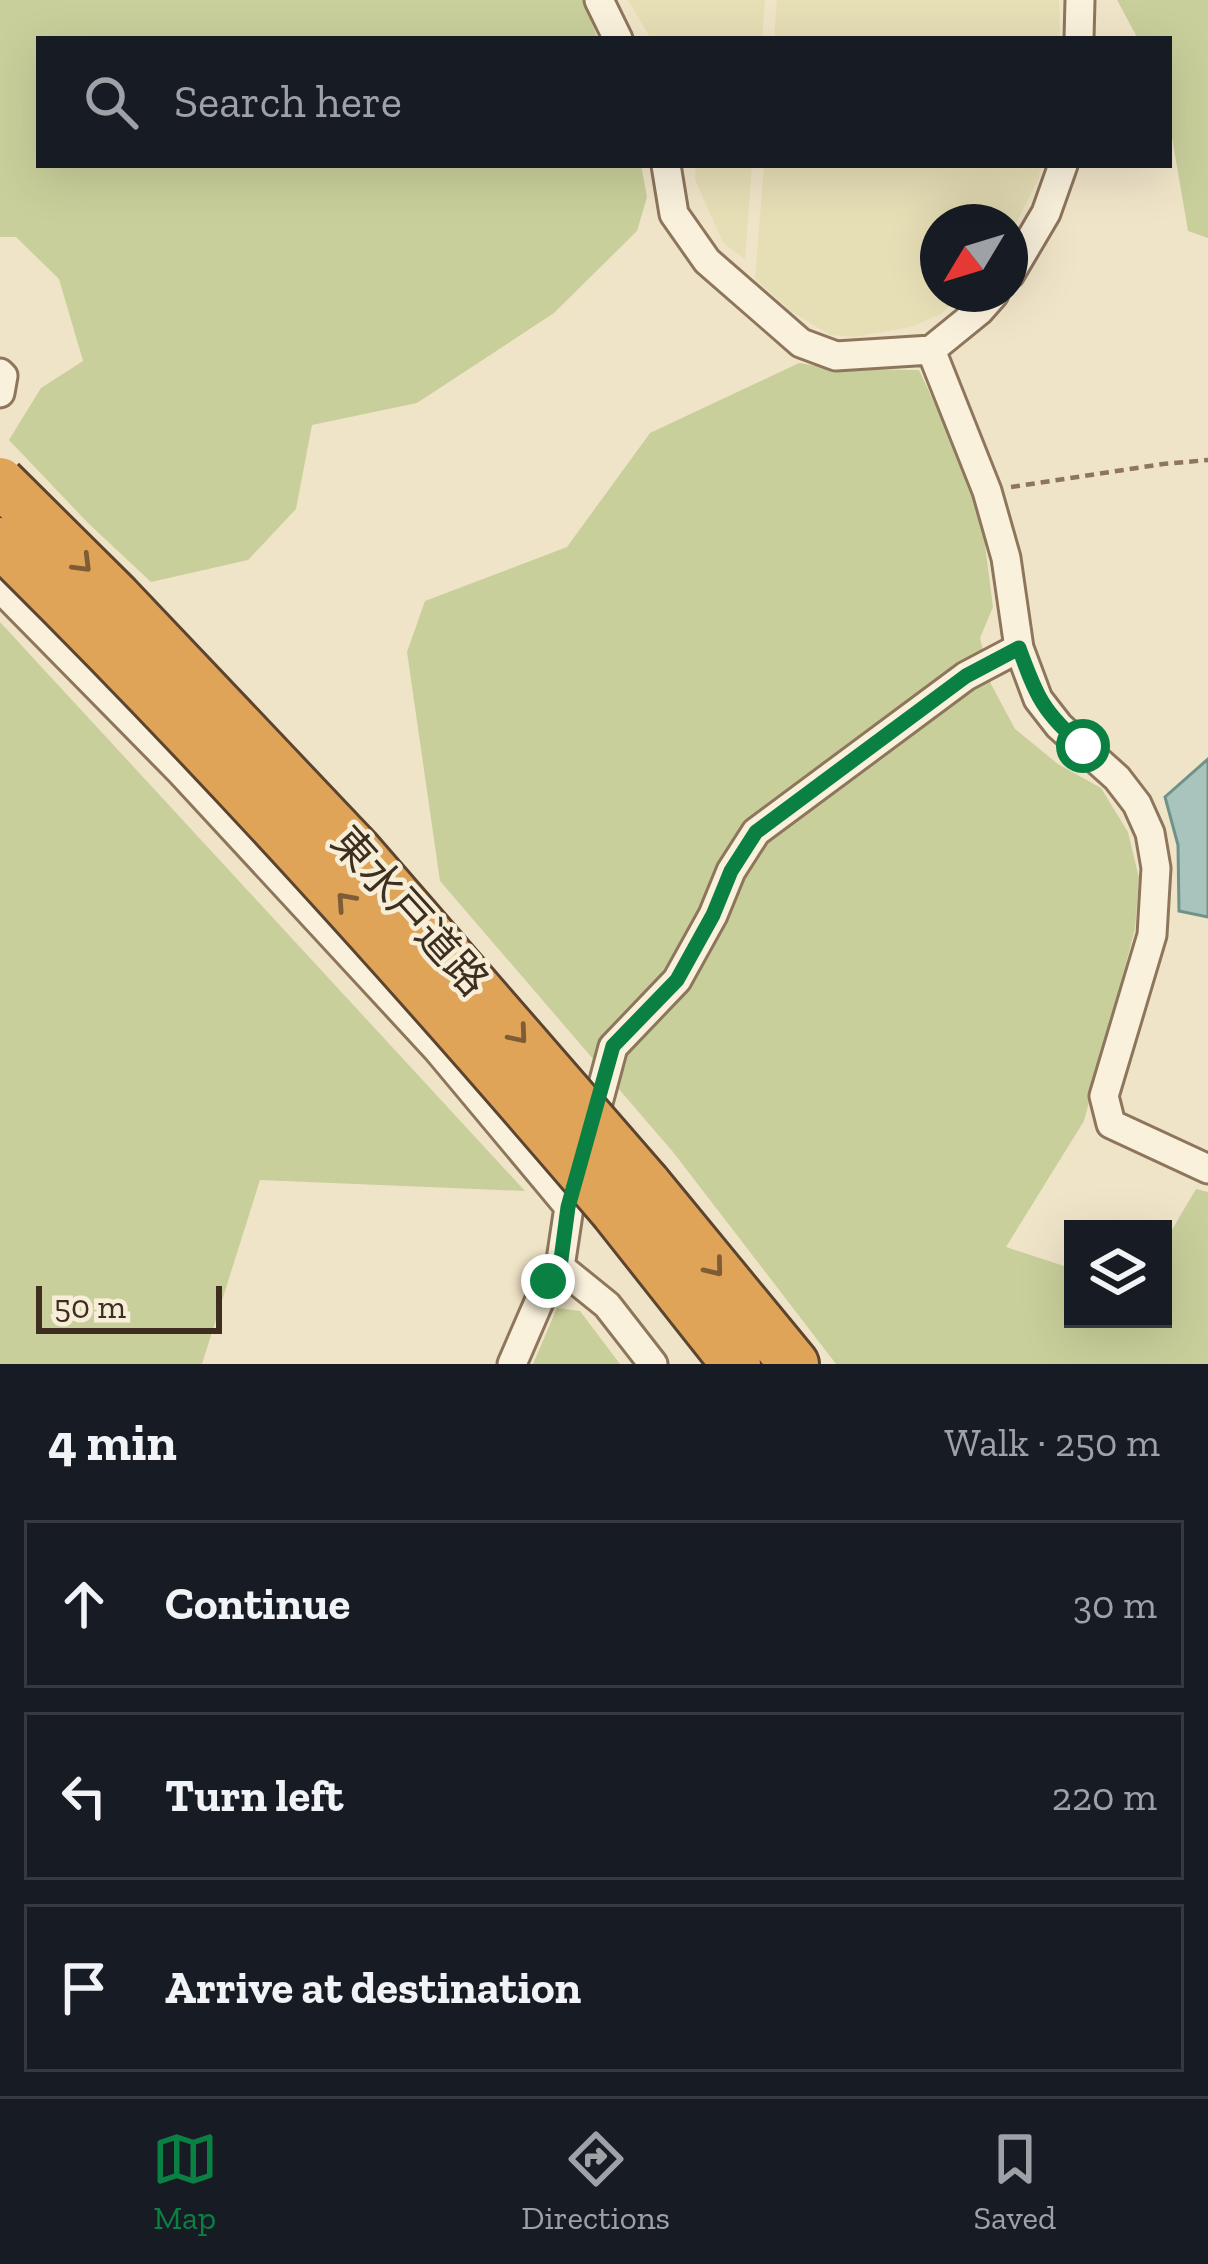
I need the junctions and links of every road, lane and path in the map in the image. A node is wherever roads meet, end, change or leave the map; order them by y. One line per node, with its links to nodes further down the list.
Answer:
1 (599, 0): 3 (street)
2 (1080, 0): 4 (street)
3 (617, 36)
4 (1079, 36)
5 (666, 168): 9 (street)
6 (1062, 168): 7 (street)
7 (1028, 244)
8 (978, 312): 9 (street)
9 (931, 350): 14 (street)
10 (0, 373): 11 (street)
11 (0, 393)
12 (1208, 460): 14 (path)
13 (0, 482): 19 (highway, 東水戸道路, one-way to 19, bridge)
14 (987, 491): 17 (street)
15 (0, 542): 19 (highway, 東水戸道路, one-way to 15, bridge)
16 (0, 588): 19 (street)
17 (1019, 648): 18 (street); 19 (street)
18 (1208, 1168)
19 (610, 1201): 20 (street); 21 (highway, 東水戸道路, one-way to 21); 24 (highway, 東水戸道路)
20 (560, 1267): 22 (street); 23 (street)
21 (789, 1358)
22 (512, 1364)
23 (653, 1364)
24 (736, 1364)

